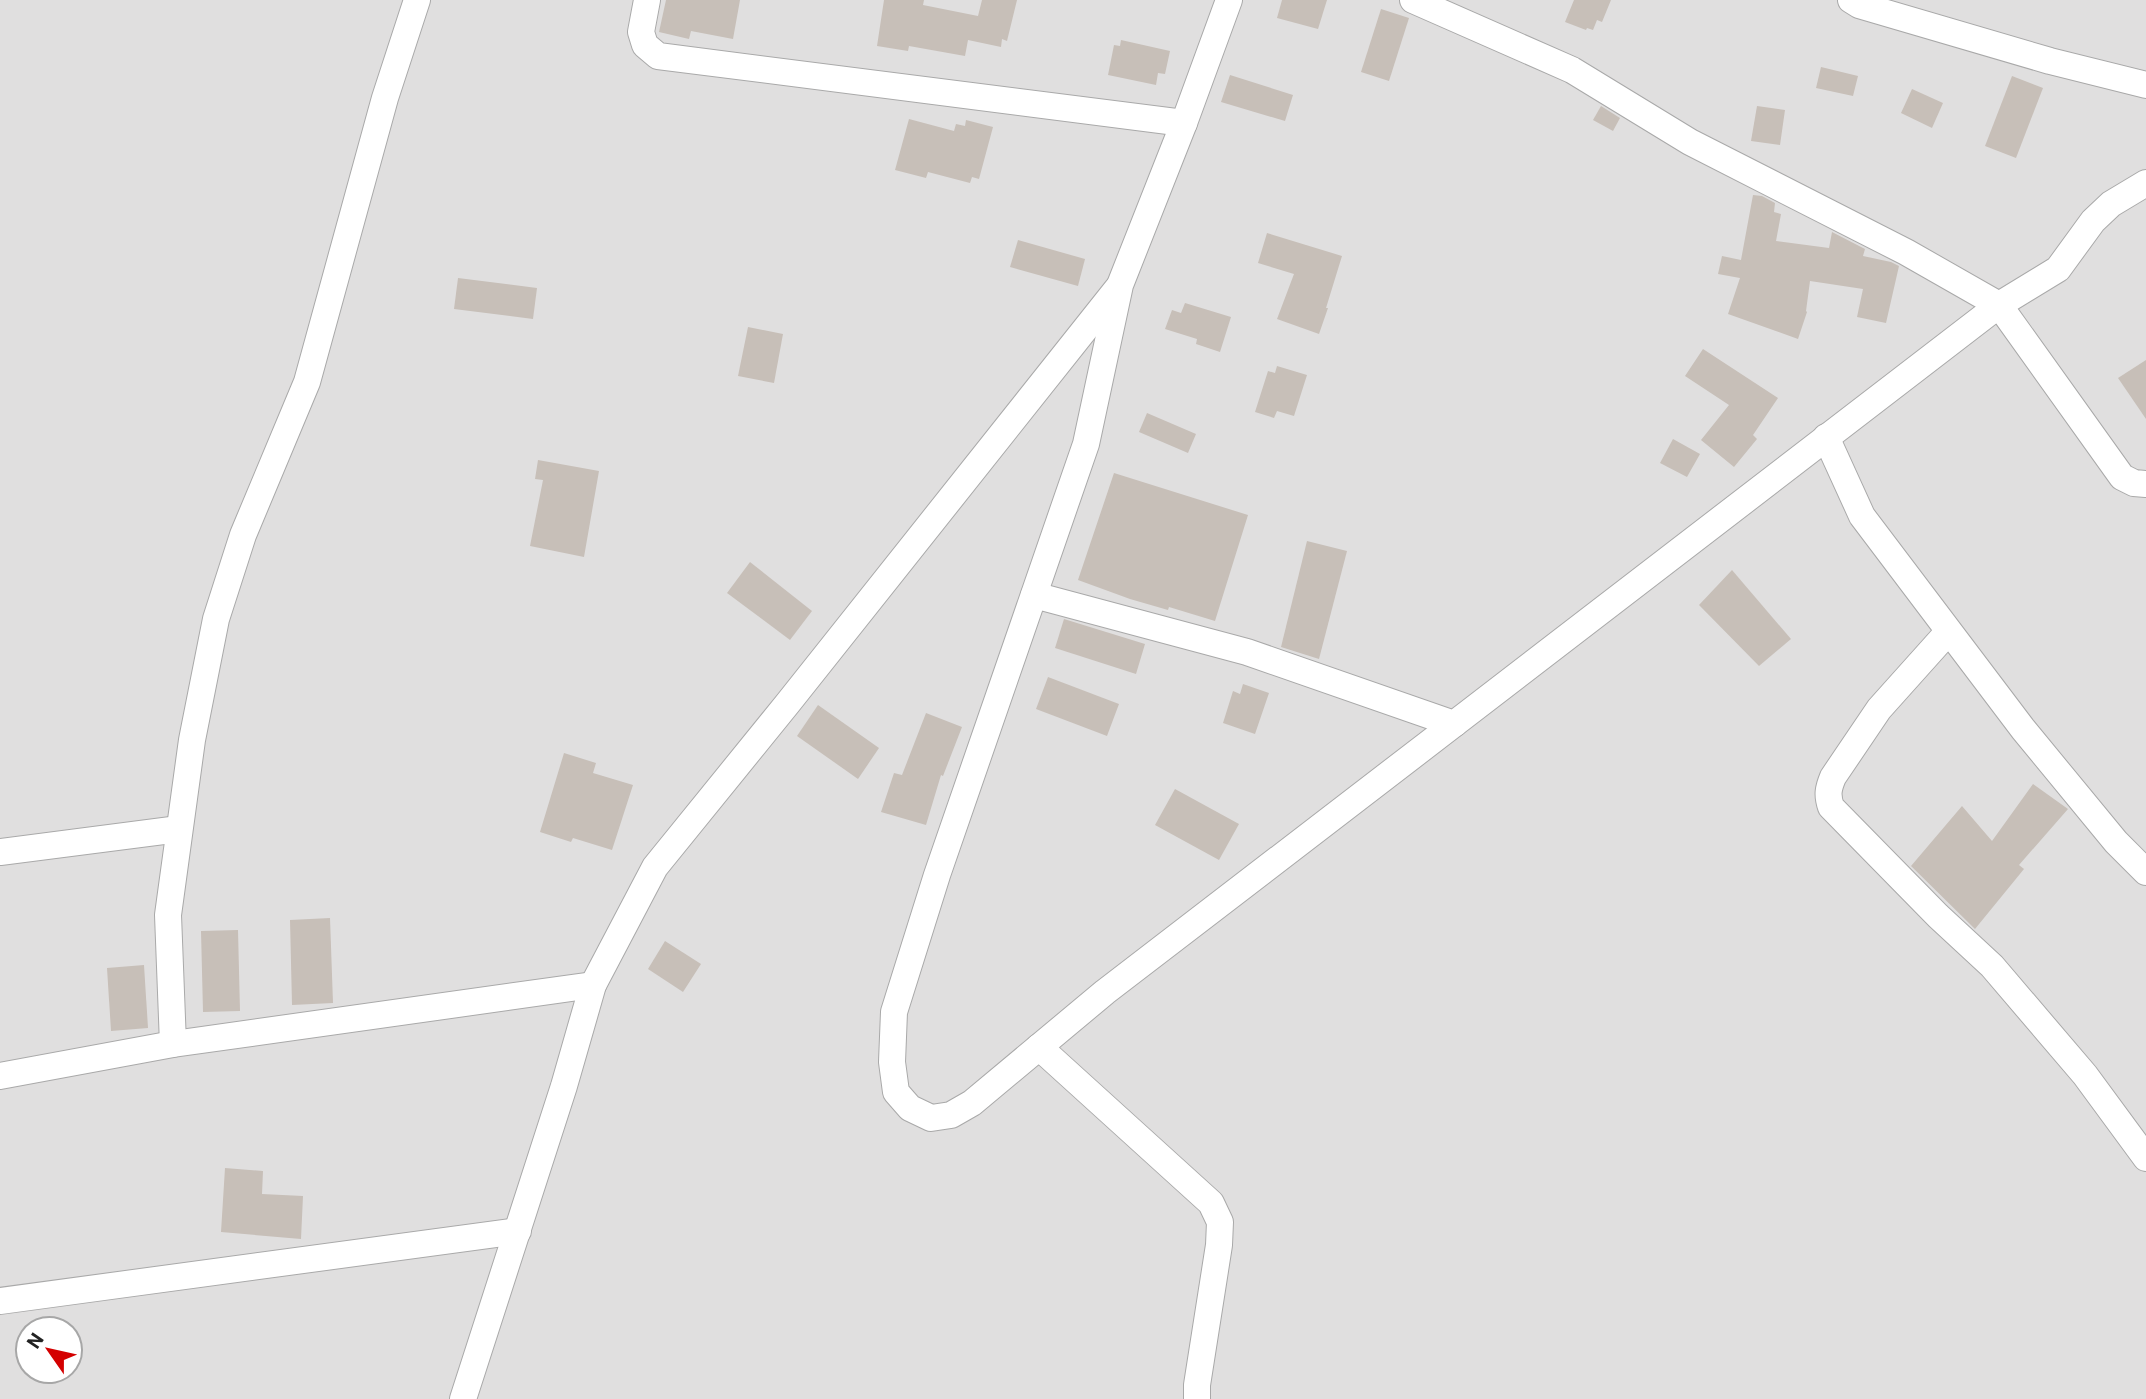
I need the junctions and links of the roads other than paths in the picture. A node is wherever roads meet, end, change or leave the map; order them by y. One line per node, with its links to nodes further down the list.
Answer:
1 (417, 0): 16 (street)
2 (647, 0): 7 (street)
3 (1229, 0): 7 (street)
4 (1413, 0): 10 (street)
5 (1851, 0): 6 (street)
6 (2146, 85)
7 (1184, 123): 9 (street)
8 (2146, 183): 10 (street)
9 (1120, 285): 13 (street); 19 (street)
10 (1998, 305): 11 (street); 12 (street)
11 (1826, 437): 14 (street); 15 (street)
12 (2146, 484)
13 (1034, 595): 15 (street); 21 (street)
14 (1948, 632): 18 (street); 23 (street)
15 (1454, 724): 21 (street)
16 (180, 829): 17 (street); 20 (street)
17 (0, 852)
18 (2146, 872)
19 (593, 985): 20 (street); 24 (street)
20 (173, 1044): 22 (street)
21 (1039, 1047): 27 (street)
22 (0, 1076)
23 (2146, 1158)
24 (518, 1231): 25 (street); 26 (street)
25 (0, 1301)
26 (463, 1399)
27 (1197, 1399)

